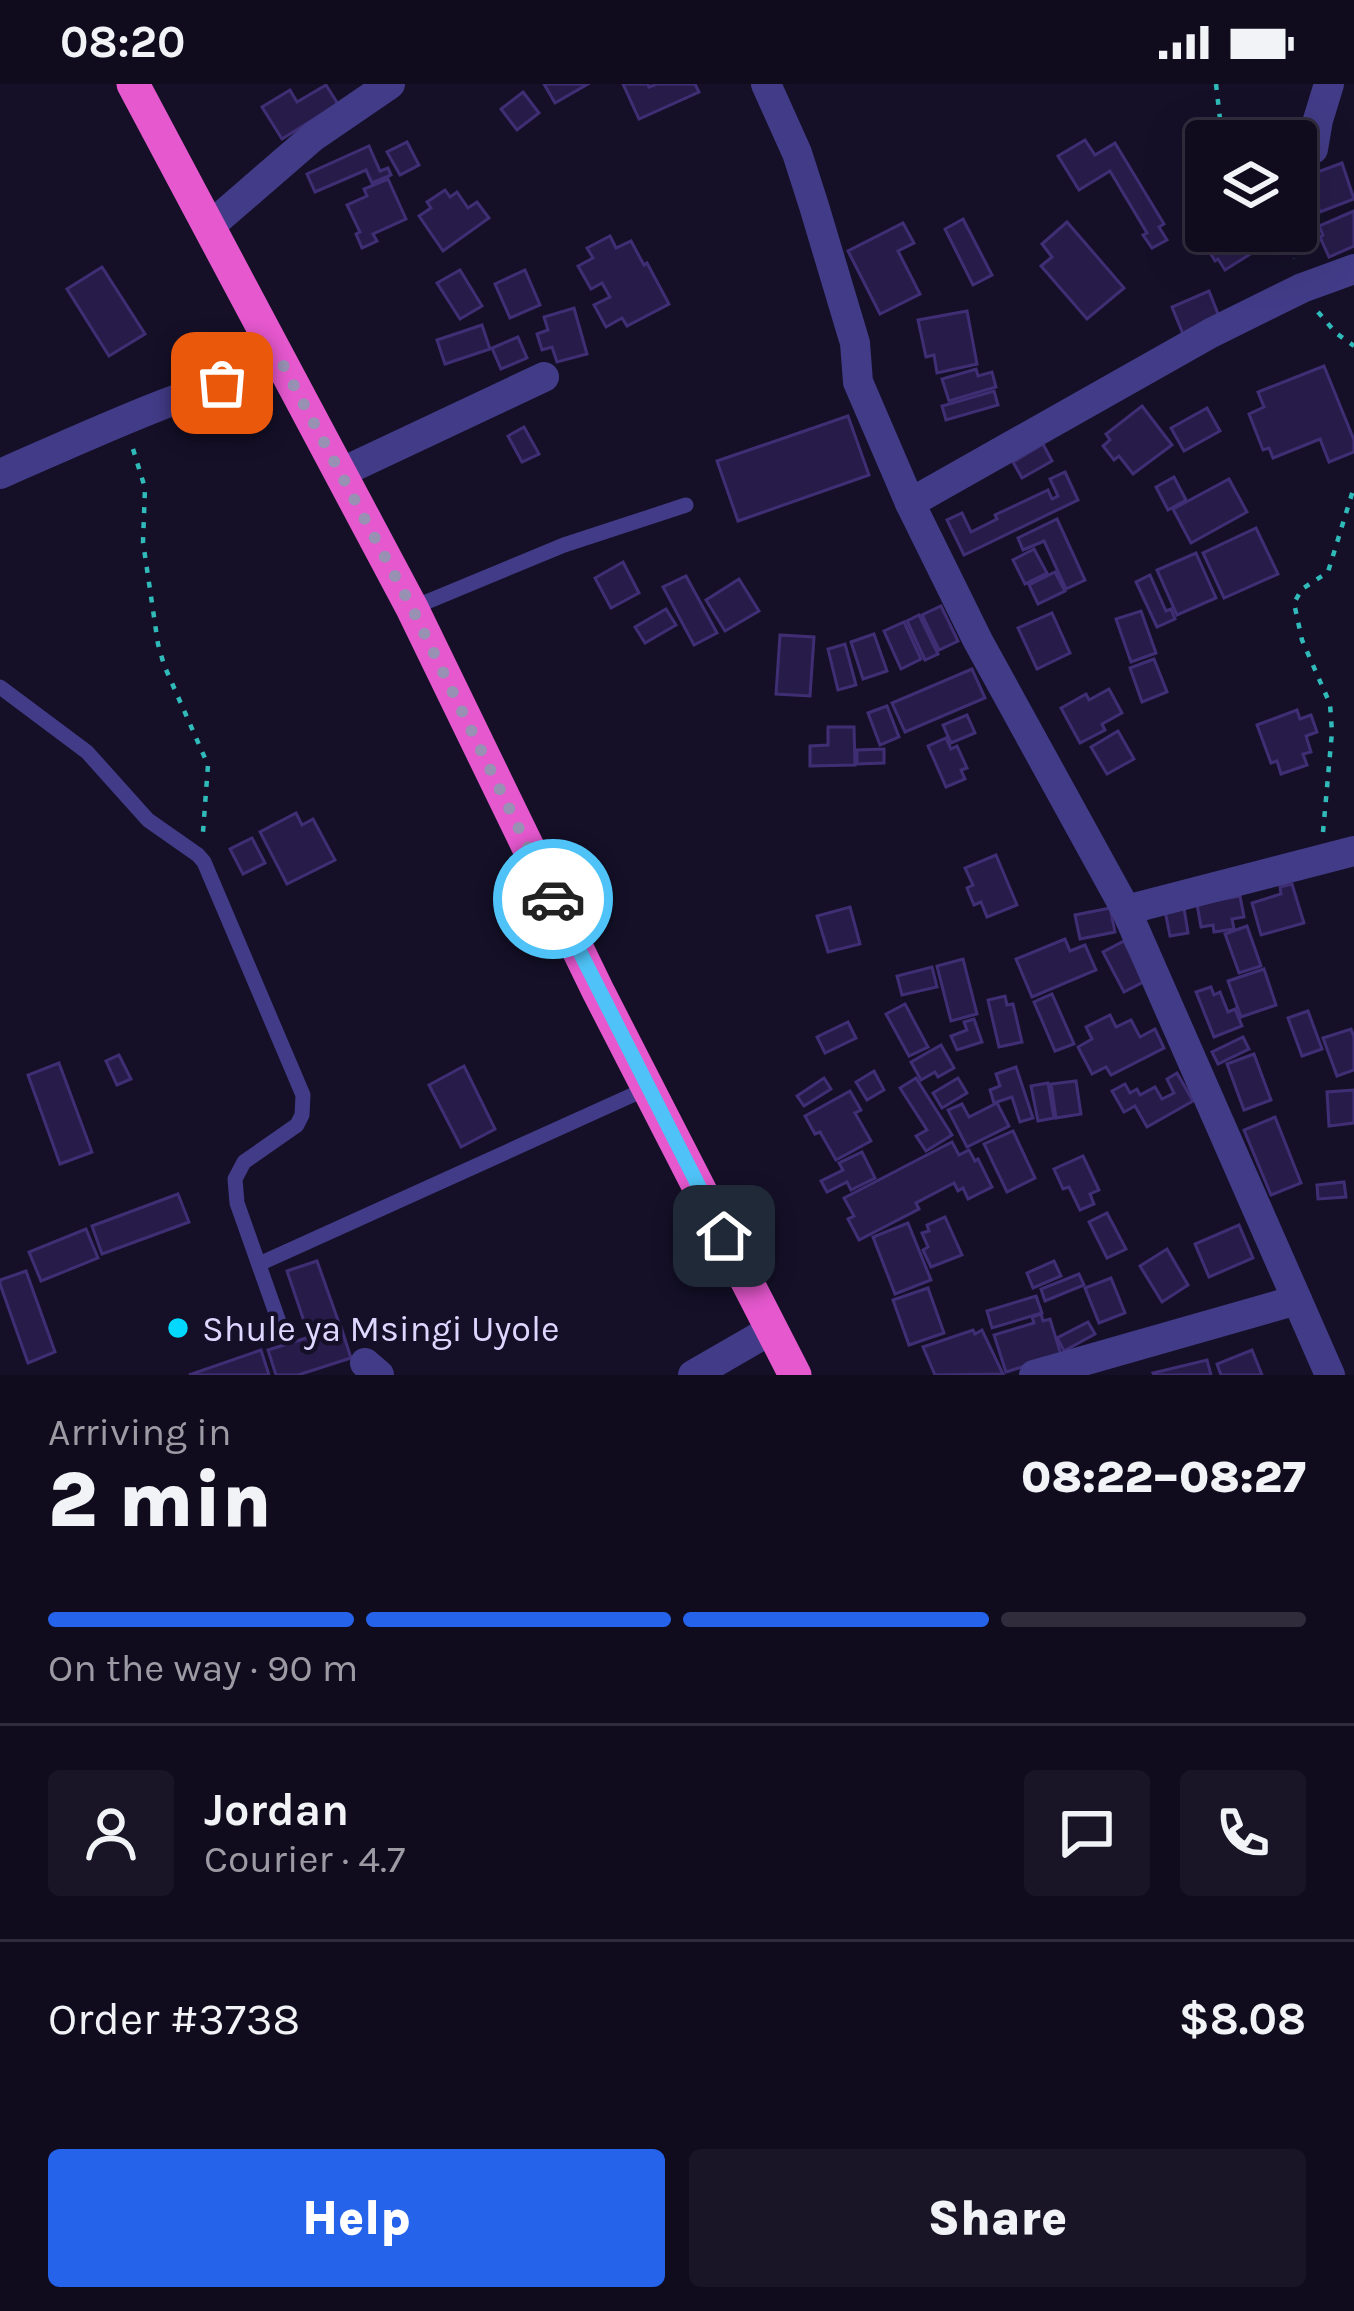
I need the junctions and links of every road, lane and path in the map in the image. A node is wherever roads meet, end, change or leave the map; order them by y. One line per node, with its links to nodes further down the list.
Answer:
1 (133, 84): 8 (highway)
2 (390, 84): 8 (street)
3 (766, 84): 18 (street)
4 (1216, 84): 6 (path)
5 (1329, 84): 7 (street)
6 (1220, 120)
7 (1317, 133)
8 (210, 226): 12 (highway)
9 (1354, 269): 10 (street)
10 (1302, 288): 11 (path); 18 (street)
11 (1354, 346)
12 (283, 365): 14 (street); 15 (highway)
13 (544, 377): 15 (street)
14 (124, 422): 16 (street); 23 (path)
15 (340, 473): 20 (highway)
16 (0, 474)
17 (1354, 487): 24 (path)
18 (910, 503): 25 (street)
19 (686, 505): 20 (lane)
20 (412, 608): 26 (highway)
21 (0, 687): 23 (lane)
22 (1354, 850): 24 (street)
23 (198, 855): 27 (lane)
24 (1320, 861): 25 (street)
25 (1126, 910): 28 (street)
26 (648, 1088): 27 (lane); 29 (highway)
27 (259, 1264): 30 (lane)
28 (1297, 1300): 33 (street); 34 (street)
29 (771, 1330): 31 (street); 32 (highway)
30 (284, 1336)
31 (693, 1375)
32 (795, 1375)
33 (1034, 1375)
34 (1330, 1375)

